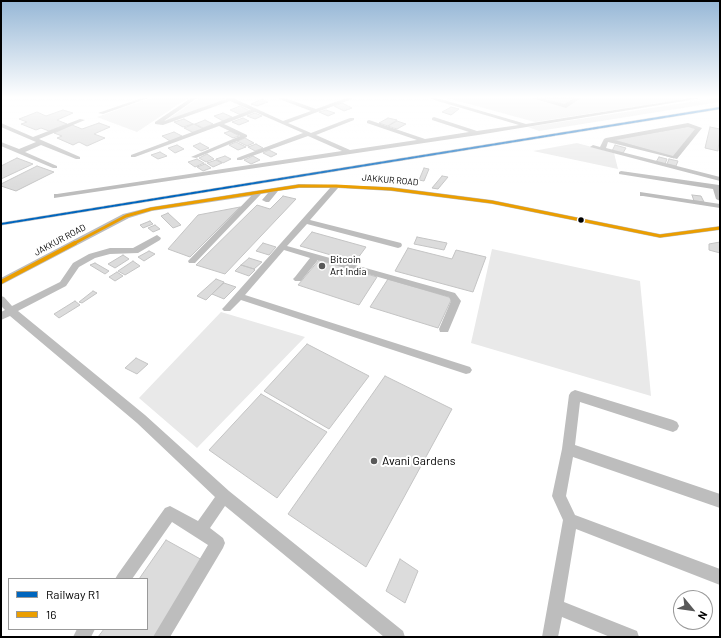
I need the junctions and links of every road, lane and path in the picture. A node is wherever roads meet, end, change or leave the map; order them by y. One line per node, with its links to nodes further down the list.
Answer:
1 (7, 128): 15 (street)
2 (62, 128): 15 (street)
3 (209, 128): 25 (street)
4 (227, 128): 14 (street)
5 (295, 128): 13 (street)
6 (327, 128): 13 (street)
7 (386, 128): 18 (street)
8 (462, 128): 12 (street)
9 (510, 128): 12 (street)
10 (678, 128): 17 (street)
11 (698, 128): 17 (street)
12 (478, 133): 18 (street)
13 (309, 134): 24 (street); 28 (street)
14 (245, 136): 16 (street); 26 (street)
15 (33, 139): 19 (street)
16 (251, 139)
17 (606, 140): 22 (street)
18 (424, 141): 24 (street)
19 (42, 142): 23 (street); 27 (street)
20 (1, 144): 23 (street)
21 (593, 147): 22 (street)
22 (602, 149): 31 (street)
23 (19, 152): 29 (street)
24 (347, 152): 36 (street)
25 (133, 156)
26 (194, 157)
27 (78, 158)
28 (239, 159)
29 (55, 167)
30 (621, 173): 37 (street)
31 (720, 179)
32 (336, 186): 33 (street, JAKKUR ROAD); 40 (street); 41 (street, JAKKUR ROAD)
33 (276, 189): 34 (street, JAKKUR ROAD); 38 (street)
34 (259, 192): 46 (street); 48 (street, JAKKUR ROAD)
35 (643, 194): 39 (street)
36 (57, 196)
37 (720, 198)
38 (266, 200)
39 (720, 206)
40 (305, 221): 43 (street); 44 (street)
41 (720, 228)
42 (157, 238): 52 (street)
43 (398, 245)
44 (282, 248): 45 (street); 49 (street)
45 (316, 257): 47 (street); 53 (street)
46 (192, 261)
47 (298, 279)
48 (1, 282)
49 (239, 296): 51 (street); 54 (street)
50 (1, 299): 52 (street)
51 (227, 309)
52 (6, 314): 57 (street)
53 (444, 329)
54 (466, 370)
55 (673, 426): 56 (street)
56 (568, 449): 58 (street); 59 (street)
57 (224, 496): 60 (street); 65 (street)
58 (720, 501)
59 (570, 520): 61 (street); 63 (street)
60 (200, 530): 62 (street); 64 (street)
61 (720, 576)
62 (124, 578)
63 (556, 607): 66 (street); 67 (street)
64 (161, 637)
65 (397, 637)
66 (550, 637)
67 (631, 637)

